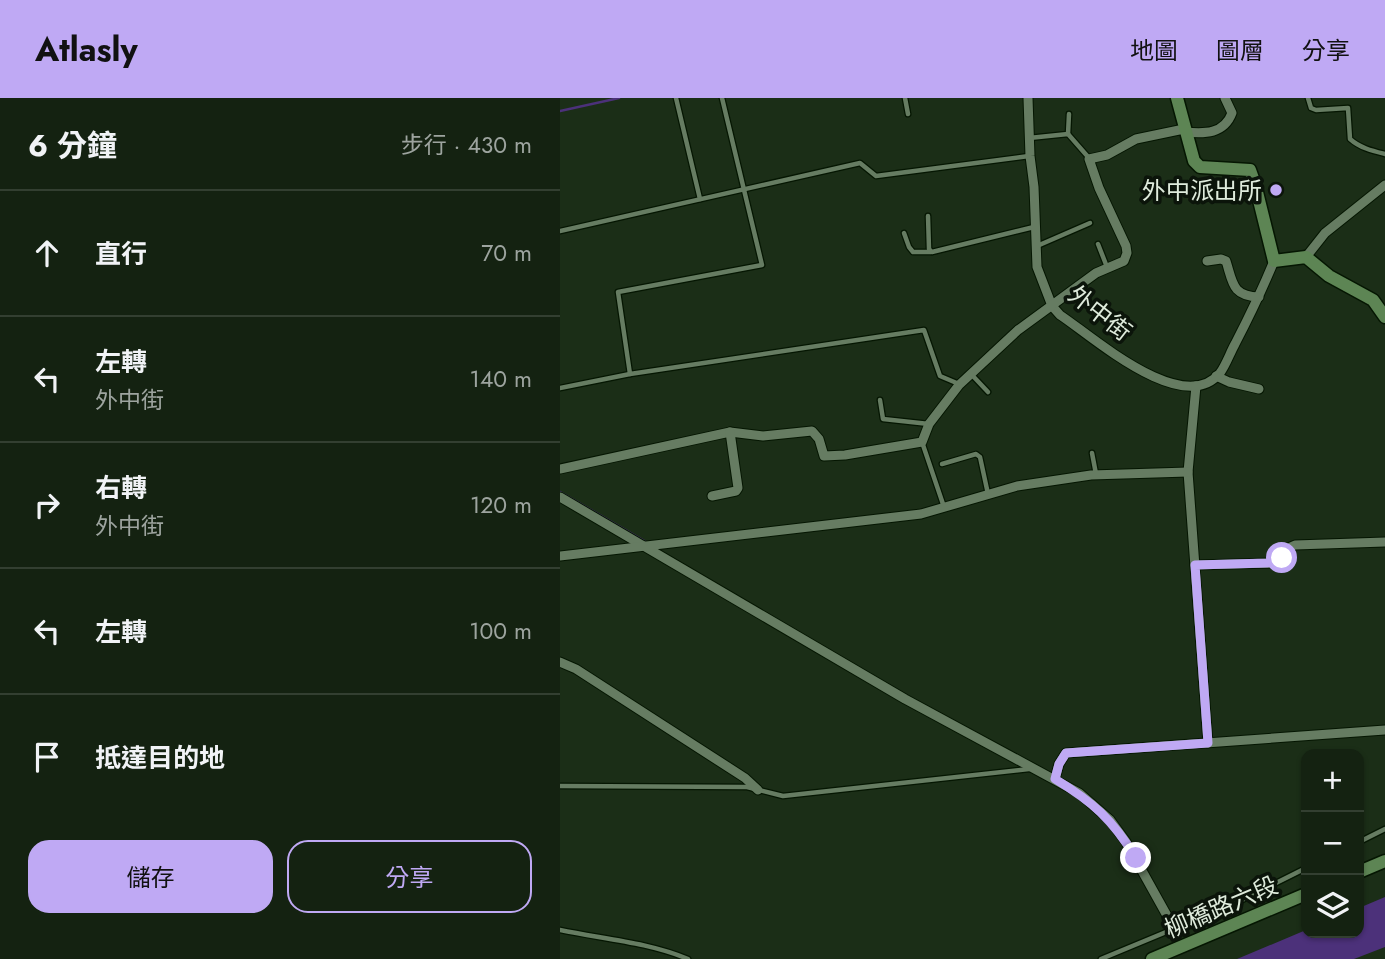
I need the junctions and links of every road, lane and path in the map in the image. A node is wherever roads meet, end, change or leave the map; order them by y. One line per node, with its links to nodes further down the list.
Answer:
1 (676, 98): 18 (lane)
2 (722, 98): 17 (lane)
3 (905, 98): 8 (lane)
4 (1028, 98): 12 (street, 外中街)
5 (1177, 98): 10 (street)
6 (1225, 98): 10 (street)
7 (1308, 98): 13 (lane)
8 (908, 114)
9 (1069, 114): 11 (lane)
10 (1185, 130): 15 (street); 29 (street)
11 (1068, 134): 12 (lane); 15 (lane)
12 (1029, 138): 14 (street, 外中街)
13 (1385, 154)
14 (1030, 156): 17 (lane); 21 (street, 外中街)
15 (1089, 159): 30 (street)
16 (1385, 185): 27 (street)
17 (744, 189): 18 (lane); 34 (lane)
18 (700, 199): 22 (lane)
19 (928, 216): 26 (lane)
20 (1090, 223): 25 (lane)
21 (1036, 227): 25 (street, 外中街); 26 (lane)
22 (560, 231)
23 (904, 233): 26 (lane)
24 (1098, 244): 30 (lane)
25 (1037, 246): 32 (street, 外中街)
26 (932, 252)
27 (1306, 257): 29 (street); 33 (street)
28 (1207, 261): 31 (street)
29 (1274, 261): 31 (street)
30 (1107, 268): 32 (street)
31 (1259, 297): 36 (street)
32 (1052, 306): 35 (street); 38 (street, 外中街)
33 (1385, 317)
34 (630, 374): 37 (lane); 39 (lane)
35 (972, 375): 37 (street); 41 (lane)
36 (1216, 376): 38 (street); 40 (street)
37 (960, 385): 43 (street)
38 (1196, 386): 49 (street)
39 (560, 388)
40 (1259, 388)
41 (988, 391)
42 (880, 400): 43 (lane)
43 (929, 424): 45 (street)
44 (730, 432): 45 (street); 48 (street); 52 (street)
45 (922, 442): 54 (lane)
46 (1092, 453): 50 (lane)
47 (942, 464): 51 (lane)
48 (560, 469)
49 (1188, 472): 50 (street); 58 (street)
50 (1096, 475): 51 (street)
51 (989, 495): 54 (street)
52 (712, 496)
53 (560, 497): 56 (street)
54 (944, 508): 56 (street)
55 (1385, 542): 58 (street)
56 (648, 547): 57 (street); 62 (street)
57 (560, 556)
58 (1195, 565): 61 (street)
59 (560, 662): 65 (street)
60 (1385, 730): 61 (street)
61 (1208, 743): 63 (street)
62 (1034, 768): 63 (street); 65 (lane)
63 (1055, 779): 73 (street)
64 (560, 786): 65 (lane)
65 (758, 790)
66 (1385, 830): 67 (lane)
67 (1364, 840)
68 (1385, 861): 69 (street)
69 (1364, 870)
70 (1301, 871): 73 (lane)
71 (1301, 896): 76 (street, 柳橋路六段)
72 (560, 930): 74 (lane)
73 (1175, 930): 75 (lane)
74 (688, 959)
75 (1101, 959)
76 (1152, 959)

